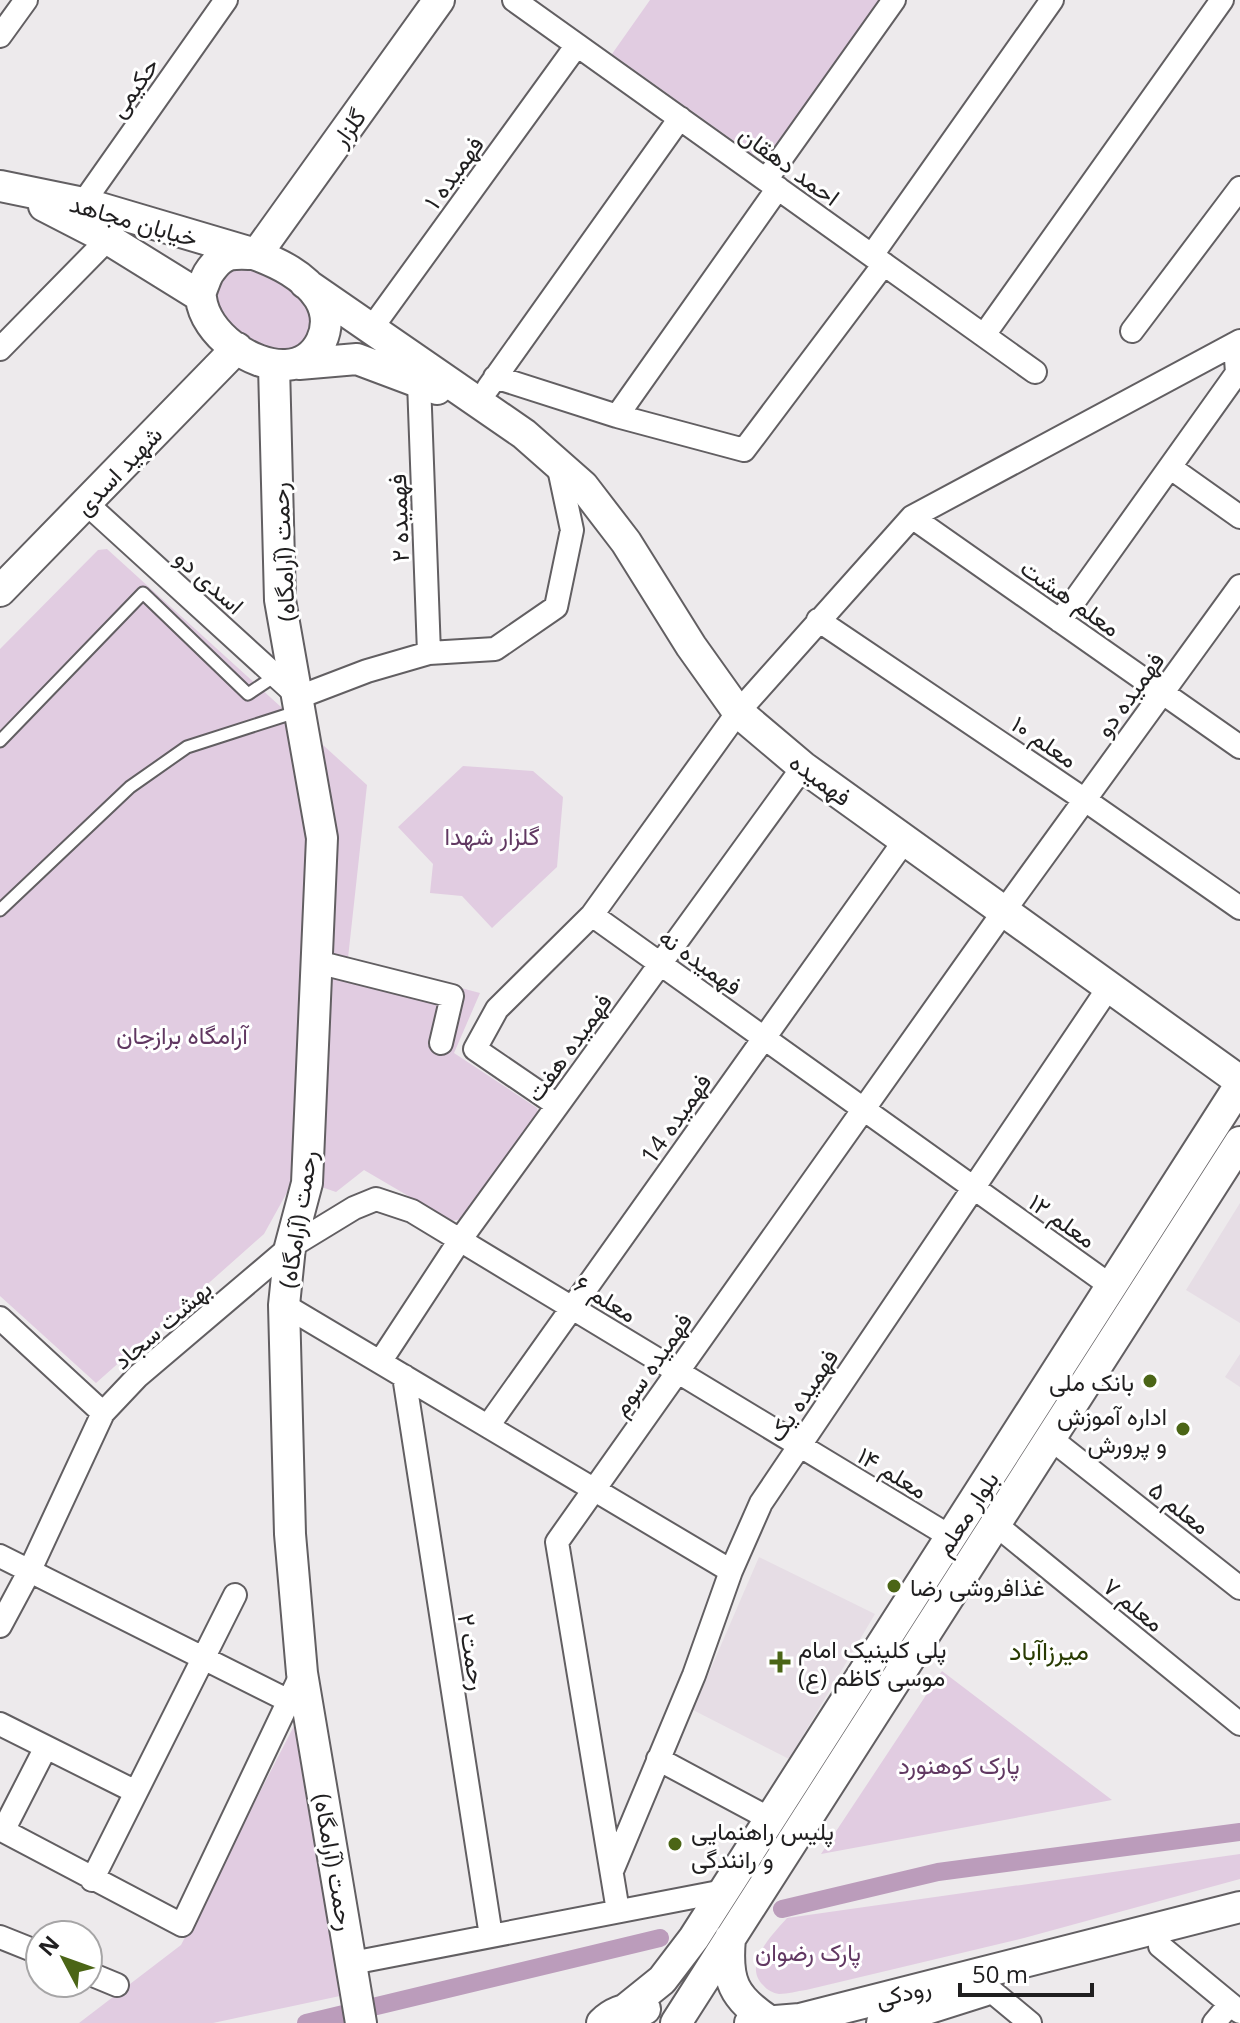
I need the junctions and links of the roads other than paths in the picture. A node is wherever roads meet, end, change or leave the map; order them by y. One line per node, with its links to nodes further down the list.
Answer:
1 (26, 0): 8 (street)
2 (226, 0): 14 (street, حکیمی)
3 (439, 0): 16 (street, گلزار)
4 (514, 0): 9 (street, احمد دهقان)
5 (894, 0): 11 (street)
6 (1052, 0): 17 (street)
7 (1222, 0): 22 (street)
8 (0, 36)
9 (577, 45): 10 (street, احمد دهقان); 20 (street, فهمیده ۱)
10 (680, 118): 11 (street, احمد دهقان); 28 (street)
11 (772, 184): 17 (street, احمد دهقان); 31 (street)
12 (7, 188): 14 (street, خیابان مجاهد); 15 (street, خیابان مجاهد)
13 (1240, 188): 21 (street)
14 (83, 203): 16 (street, خیابان مجاهد)
15 (108, 239): 19 (street, خیابان مجاهد); 25 (street)
16 (255, 254): 18 (street); 19 (street)
17 (878, 260): 22 (street, احمد دهقان); 31 (street)
18 (305, 283): 20 (street); 26 (street)
19 (200, 296): 24 (street)
20 (371, 329): 30 (street)
21 (1132, 331)
22 (984, 335): 27 (street, احمد دهقان)
23 (1238, 344): 33 (street); 35 (street)
24 (237, 348): 26 (street); 34 (street, شهید اسدی)
25 (0, 349)
26 (286, 365): 29 (street); 44 (street, رحمت (آرامگاه))
27 (1035, 372)
28 (495, 377): 30 (street); 31 (street)
29 (419, 382): 30 (street); 41 (street, فهمیده ۲)
30 (477, 403): 32 (street, فهمیده)
31 (617, 416)
32 (558, 464): 41 (street); 45 (street, فهمیده)
33 (1171, 468): 36 (street); 40 (street)
34 (86, 503): 38 (street, شهید اسدی); 42 (street, اسدی دو)
35 (912, 517): 39 (street); 40 (street, معلم هشت)
36 (1240, 517)
37 (1240, 586): 43 (street, فهمیده دو)
38 (0, 591)
39 (818, 620): 45 (street); 49 (street, معلم ۱۰)
40 (1060, 621): 43 (street, معلم هشت)
41 (429, 653): 44 (street)
42 (275, 676): 44 (street, اسدی دو); 46 (lane)
43 (1163, 693): 47 (street, معلم هشت); 49 (street, فهمیده دو)
44 (300, 704): 52 (lane); 55 (street, رحمت (آرامگاه))
45 (738, 712): 48 (street, فهمیده); 54 (street)
46 (0, 741)
47 (1240, 747)
48 (803, 767): 50 (street, فهمیده); 56 (street, فهمیده هفت)
49 (1085, 800): 51 (street, معلم ۱۰); 53 (street, فهمیده دو)
50 (905, 840): 53 (street, فهمیده); 58 (street, فهمیده 14)
51 (1240, 908)
52 (0, 910)
53 (1004, 911): 57 (street, فهمیده); 62 (street, فهمیده سوم)
54 (592, 915): 56 (street, فهمیده نه); 61 (street)
55 (317, 962): 59 (street); 66 (street, رحمت (آرامگاه))
56 (660, 964): 58 (street, فهمیده نه); 61 (street, فهمیده هفت)
57 (1109, 987): 60 (street, فهمیده); 64 (street, فهمیده یک)
58 (763, 1038): 62 (street, فهمیده نه); 69 (street, فهمیده 14)
59 (441, 1043)
60 (1240, 1083): 67 (street, بلوار معلم)
61 (557, 1105): 65 (street, فهمیده هفت)
62 (864, 1109): 64 (street, فهمیده نه); 72 (street, فهمیده سوم)
63 (1240, 1142): 76 (street, بلوار معلم)
64 (978, 1192): 67 (street, معلم ۱۲); 77 (street, فهمیده یک)
65 (460, 1240): 66 (street, بهشت سجاد); 69 (street, معلم ۶); 71 (street, فهمیده هفت)
66 (290, 1247): 68 (street, رحمت (آرامگاه)); 74 (street, بهشت سجاد)
67 (1111, 1286): 80 (street, بلوار معلم)
68 (284, 1305): 71 (street); 88 (street, رحمت (آرامگاه))
69 (571, 1307): 72 (street, معلم ۶); 75 (street, فهمیده 14)
70 (0, 1318): 74 (street)
71 (380, 1362): 73 (street)
72 (678, 1372): 77 (street, معلم ۶); 78 (street, فهمیده سوم)
73 (404, 1376): 75 (street); 103 (street, رحمت ۲)
74 (103, 1413): 83 (street, بهشت سجاد)
75 (488, 1426): 78 (street)
76 (1050, 1438): 79 (street, بلوار معلم); 84 (street, معلم ۵)
77 (804, 1448): 80 (street, معلم ۱۴); 82 (street, فهمیده یک)
78 (594, 1489): 82 (street); 97 (street, فهمیده سوم)
79 (995, 1524): 91 (street, معلم ۷); 105 (street, بلوار معلم)
80 (951, 1537): 95 (street, بلوار معلم)
81 (0, 1556): 83 (street)
82 (731, 1571): 93 (street, فهمیده یک)
83 (29, 1572): 86 (street, بهشت سجاد); 87 (street)
84 (1240, 1588)
85 (235, 1595): 87 (street)
86 (0, 1626)
87 (205, 1657): 89 (street); 94 (street)
88 (302, 1673): 89 (street); 108 (street, رحمت (آرامگاه))
89 (289, 1701): 98 (street)
90 (0, 1724): 92 (street)
91 (1240, 1724)
92 (46, 1747): 94 (street); 96 (street)
93 (658, 1759): 95 (street); 97 (street, فهمیده یک)
94 (136, 1792): 98 (street)
95 (770, 1819): 99 (street, بلوار معلم)
96 (2, 1830): 98 (street)
97 (611, 1872): 101 (street, فهمیده سوم)
98 (92, 1880)
99 (724, 1891): 101 (street); 113 (street, بلوار معلم)
100 (1240, 1907): 114 (street, رودکی)
101 (618, 1911): 103 (street)
102 (1240, 1926): 106 (street, رودکی)
103 (491, 1936): 108 (street)
104 (0, 1937): 107 (street)
105 (730, 1938): 114 (street); 117 (street, بلوار معلم)
106 (1160, 1946): 111 (street, رودکی); 112 (street)
107 (24, 1947)
108 (354, 1977): 115 (street, رحمت (آرامگاه))
109 (104, 1980): 110 (street)
110 (117, 1985)
111 (989, 1989): 118 (street, رودکی); 119 (street)
112 (1235, 2008): 120 (street)
113 (612, 2016): 116 (street); 117 (street)
114 (779, 2022)
115 (361, 2023)
116 (577, 2023)
117 (674, 2023)
118 (882, 2023)
119 (1030, 2023)
120 (1214, 2023)

